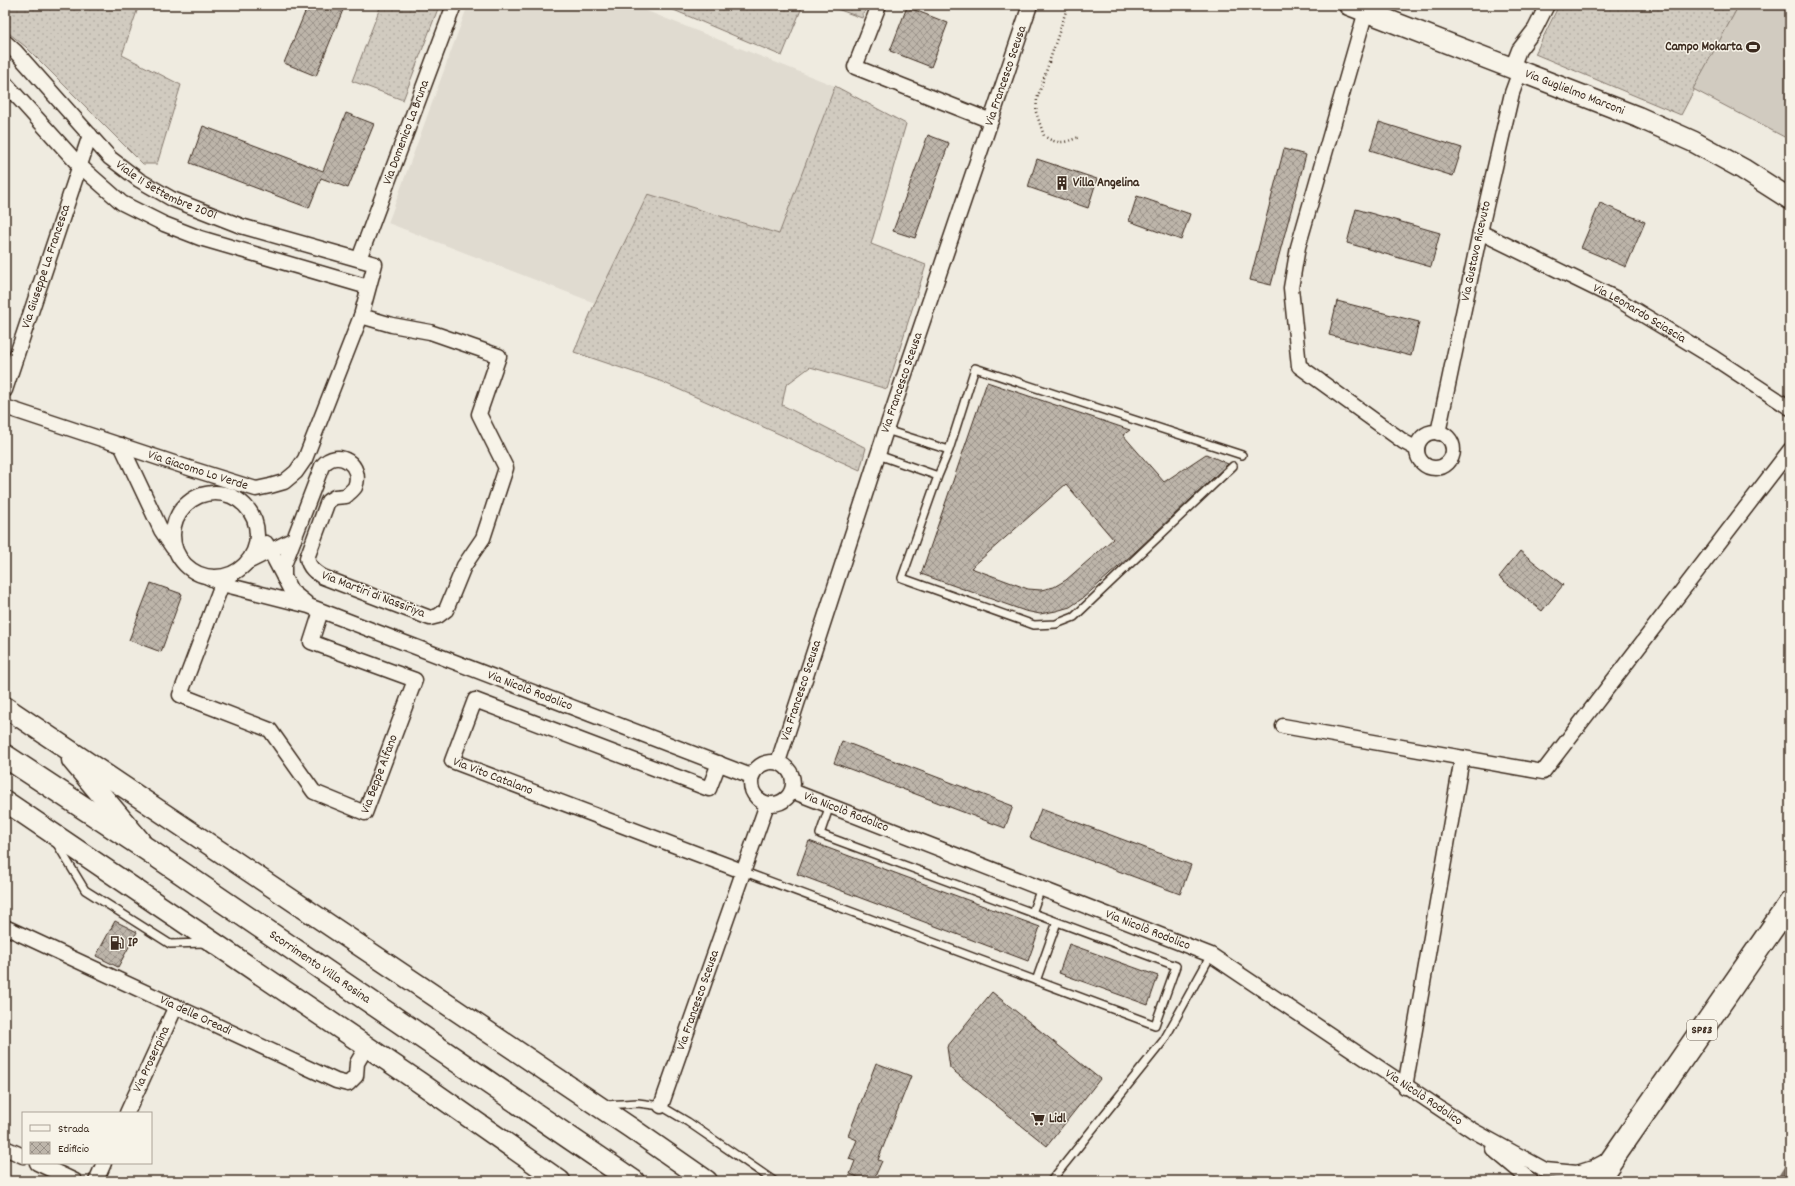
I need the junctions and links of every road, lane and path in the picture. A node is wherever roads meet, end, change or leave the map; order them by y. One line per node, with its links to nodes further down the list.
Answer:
1 (454, 5): 16 (street, Via Domenico La Bruna)
2 (879, 5): 10 (street)
3 (1030, 5): 10 (street, Via Francesco Sceusa)
4 (1068, 5): 12 (path)
5 (1546, 5): 8 (street, Via Gustavo Ricevuto)
6 (1358, 8): 8 (street, Via Guglielmo Marconi); 25 (street)
7 (5, 42): 11 (street, Viale 11 Settembre 2001)
8 (1516, 69): 14 (street, Via Guglielmo Marconi); 15 (street, Via Gustavo Ricevuto)
9 (5, 83): 13 (street, Viale 11 Settembre 2001)
10 (991, 121): 22 (street, Via Francesco Sceusa)
11 (90, 135): 13 (street, Via Giuseppe La Francesca); 16 (street, Viale 11 Settembre 2001)
12 (1079, 137)
13 (79, 165): 17 (street, Viale 11 Settembre 2001); 19 (street, Via Giuseppe La Francesca)
14 (1790, 199)
15 (1480, 232): 21 (street, Via Leonardo Sciascia); 23 (street, Via Gustavo Ricevuto)
16 (359, 259): 17 (street, Viale 11 Settembre 2001)
17 (368, 287): 18 (street)
18 (361, 316): 33 (street, Via Giacomo Lo Verde); 36 (street, Via Martiri di Nassiriya)
19 (5, 390)
20 (5, 407): 24 (street, Via Giacomo Lo Verde)
21 (1790, 408)
22 (886, 430): 26 (lane); 28 (street, Via Francesco Sceusa)
23 (1438, 433): 25 (street); 25 (street)
24 (121, 445): 31 (street, Via Giacomo Lo Verde); 37 (street)
25 (1417, 448)
26 (949, 450): 29 (lane); 32 (lane)
27 (1790, 450): 48 (street)
28 (878, 455): 32 (lane); 49 (street, Via Francesco Sceusa)
29 (1242, 455)
30 (1233, 466): 32 (lane)
31 (192, 469): 33 (street, Via Giacomo Lo Verde); 34 (street)
32 (938, 476)
33 (256, 489): 34 (street)
34 (228, 495): 35 (street); 37 (street)
35 (254, 519): 38 (street); 39 (street)
36 (294, 539): 38 (street); 41 (street)
37 (175, 550): 40 (street)
38 (270, 551): 39 (street); 41 (street)
39 (248, 562): 40 (street)
40 (208, 577): 42 (street)
41 (284, 579): 43 (street)
42 (222, 584): 43 (street); 43 (street, Via Beppe Alfano)
43 (315, 608): 50 (street, Via Nicolò Rodolico)
44 (5, 707): 46 (street)
45 (1282, 726): 48 (street)
46 (58, 743): 57 (street); 70 (street)
47 (5, 756): 57 (main road, Scorrimento Villa Rosina)
48 (1462, 758): 69 (street)
49 (778, 762): 51 (street); 52 (street)
50 (719, 763): 51 (street, Via Nicolò Rodolico); 58 (street, Via Vito Catalano)
51 (751, 776): 54 (street)
52 (792, 791): 54 (street); 55 (street, Via Nicolò Rodolico)
53 (5, 801): 56 (street)
54 (766, 804): 58 (street, Via Francesco Sceusa)
55 (830, 806): 59 (street, Via Nicolò Rodolico); 61 (lane)
56 (48, 830): 64 (street); 64 (lane)
57 (148, 850): 80 (main road, Scorrimento Villa Rosina)
58 (742, 871): 66 (lane); 71 (street, Via Francesco Sceusa)
59 (1041, 888): 61 (lane); 65 (street, Via Nicolò Rodolico)
60 (1790, 903): 76 (main road, SP83)
61 (1032, 913): 62 (lane)
62 (1057, 922): 66 (lane); 66 (lane)
63 (5, 927): 67 (street, Via delle Oreadi)
64 (214, 943): 68 (street)
65 (1211, 955): 69 (street, Via Nicolò Rodolico); 86 (lane)
66 (1036, 981)
67 (176, 1006): 68 (street, Via delle Oreadi); 72 (street, Via Proserpina)
68 (367, 1046): 83 (street)
69 (1405, 1087): 73 (street, Via Nicolò Rodolico)
70 (598, 1106): 71 (lane); 84 (street)
71 (661, 1106): 85 (lane)
72 (127, 1112)
73 (1472, 1130): 79 (street, Via Nicolò Rodolico); 87 (street, Via Nicolò Rodolico)
74 (5, 1148): 75 (street)
75 (22, 1156)
76 (1614, 1157): 79 (street, Via Nicolò Rodolico); 89 (main road, SP83)
77 (39, 1164): 81 (street)
78 (104, 1164): 82 (street)
79 (1545, 1170): 88 (street, Via Nicolò Rodolico)
80 (632, 1180)
81 (75, 1181)
82 (96, 1181)
83 (560, 1181)
84 (707, 1181)
85 (774, 1181)
86 (1051, 1181)
87 (1531, 1181)
88 (1556, 1181)
89 (1597, 1181)

